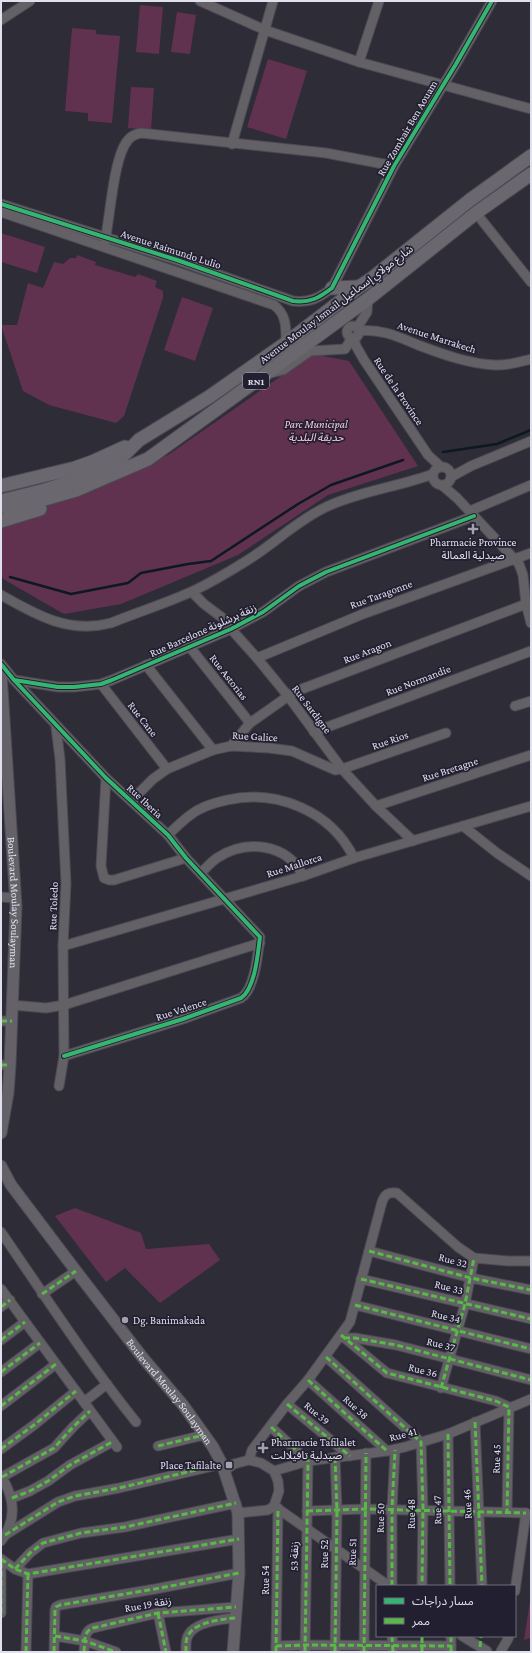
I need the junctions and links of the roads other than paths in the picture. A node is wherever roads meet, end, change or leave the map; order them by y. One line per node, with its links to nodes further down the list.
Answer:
1 (30, 1): 6 (street)
2 (200, 1): 8 (street)
3 (273, 1): 8 (street)
4 (378, 1): 9 (street)
5 (492, 1): 10 (street, Rue Zombair Ben Aouam)
6 (19, 4): 7 (street)
7 (1, 20)
8 (265, 30): 9 (street); 12 (street)
9 (359, 62): 10 (street)
10 (442, 86): 11 (street); 14 (street, Rue Zombair Ben Aouam)
11 (531, 109)
12 (232, 144): 14 (street); 19 (street)
13 (531, 156): 21 (highway, Avenue Moulay Ismail شارع مولاي إسماعيل / RN1)
14 (394, 166): 22 (street, Rue Zombair Ben Aouam)
15 (531, 174): 18 (highway, Avenue Moulay Ismail شارع مولاي إسماعيل / RN1)
16 (1, 204): 19 (street, Avenue Raimundo Lulio)
17 (1, 212): 19 (street, Avenue Raimundo Lulio)
18 (476, 213): 20 (street); 23 (highway, Avenue Moulay Ismail شارع مولاي إسماعيل / RN1)
19 (105, 241): 22 (street, Avenue Raimundo Lulio); 25 (street, Avenue Raimundo Lulio)
20 (531, 282)
21 (359, 287): 22 (highway); 25 (highway, Avenue Moulay Ismail شارع مولاي إسماعيل / RN1)
22 (332, 288)
23 (368, 299): 24 (street); 29 (highway, Avenue Moulay Ismail شارع مولاي إسماعيل / RN1)
24 (356, 334): 26 (street); 27 (street, Rue de la Province); 28 (street, Avenue Marrakech)
25 (286, 343): 30 (highway, Avenue Moulay Ismail شارع مولاي إسماعيل / RN1)
26 (341, 350): 27 (street); 29 (street)
27 (363, 358): 33 (street, Rue de la Province)
28 (531, 359)
29 (266, 374): 32 (highway, Avenue Moulay Ismail شارع مولاي إسماعيل / RN1)
30 (139, 440): 32 (highway, Avenue Moulay Ismail شارع مولاي إسماعيل / RN1); 35 (highway)
31 (531, 441): 33 (street)
32 (143, 462): 37 (highway)
33 (442, 476): 36 (street, Rue de la Province); 41 (street)
34 (531, 485): 36 (street, Rue Barcelone زنقة برشلونة)
35 (1, 486)
36 (472, 513): 39 (street, Rue de la Province); 45 (street, Rue Barcelone زنقة برشلونة)
37 (1, 521)
38 (531, 553): 39 (street, Rue Taragonne)
39 (516, 560): 40 (street, Rue de la Province); 48 (street, Rue Taragonne)
40 (528, 580): 43 (street, Rue de la Province)
41 (192, 592): 42 (street); 45 (street, Rue Sardigne)
42 (1, 595)
43 (526, 604): 44 (street, Rue de la Province); 54 (street, Rue Aragon)
44 (531, 623)
45 (231, 629): 46 (street, Rue Barcelone زنقة برشلونة); 48 (street, Rue Sardigne)
46 (189, 646): 50 (street, Rue Barcelone زنقة برشلونة); 57 (street, Rue Astorias)
47 (531, 651): 59 (street, Rue Normandie)
48 (257, 658): 54 (street, Rue Sardigne)
49 (1, 664): 52 (street)
50 (146, 665): 53 (street, Rue Barcelone زنقة برشلونة); 62 (street)
51 (1, 673): 79 (main road, Boulevard Moulay Soulayman)
52 (14, 680): 53 (street, Rue Barcelone زنقة برشلونة); 58 (street, Rue Iberia)
53 (101, 684): 64 (street, Rue Cane)
54 (288, 696): 57 (street, Rue Aragon); 59 (street, Rue Sardigne)
55 (531, 700): 56 (street)
56 (515, 706)
57 (250, 723): 61 (street, Rue Aragon)
58 (56, 727): 66 (street, Rue Iberia); 82 (street, Rue Toledo)
59 (314, 732): 65 (street, Rue Sardigne)
60 (446, 733): 65 (street, Rue Rios)
61 (231, 746): 62 (street, Rue Galice); 65 (street, Rue Galice)
62 (213, 750): 64 (street, Rue Galice)
63 (531, 755): 68 (street, Rue Bretagne)
64 (167, 769): 67 (street, Rue Galice)
65 (342, 769): 68 (street, Rue Sardigne)
66 (106, 778): 67 (street, Rue Iberia); 73 (street)
67 (132, 800): 71 (street, Rue Iberia)
68 (376, 806): 72 (street, Rue Sardigne)
69 (531, 806): 70 (street, Rue Mallorca)
70 (463, 826): 72 (street, Rue Mallorca); 77 (street)
71 (168, 835): 73 (street, Rue Iberia); 74 (street)
72 (413, 841): 74 (street, Rue Mallorca)
73 (186, 858): 75 (street, Rue Iberia)
74 (354, 858): 76 (street, Rue Mallorca)
75 (201, 873): 76 (street); 80 (street, Rue Iberia)
76 (303, 876): 80 (street, Rue Mallorca)
77 (531, 876)
78 (1, 897): 79 (street)
79 (15, 898): 83 (main road, Boulevard Moulay Soulayman)
80 (226, 899): 81 (street, Rue Iberia); 82 (street, Rue Mallorca)
81 (260, 940): 84 (street); 86 (street, Rue Valence)
82 (63, 946): 84 (street, Rue Toledo)
83 (12, 1005): 84 (street); 85 (main road, Boulevard Moulay Soulayman)
84 (64, 1005): 86 (street, Rue Toledo)
85 (6, 1021): 87 (main road, Boulevard Moulay Soulayman)
86 (64, 1056): 88 (street, Rue Toledo)
87 (6, 1065): 89 (main road, Boulevard Moulay Soulayman)
88 (59, 1086)
89 (2, 1126)
90 (1, 1166): 95 (main road, Boulevard Moulay Soulayman)
91 (1, 1232): 100 (street)
92 (369, 1251): 93 (street); 96 (street, Rue 32); 97 (street)
93 (474, 1258): 94 (street); 96 (street)
94 (531, 1261)
95 (76, 1270): 100 (street); 131 (main road, Boulevard Moulay Soulayman)
96 (471, 1278): 99 (street, Rue 32); 102 (street)
97 (361, 1279): 102 (street, Rue 33); 103 (street)
98 (1, 1288): 101 (street)
99 (531, 1290)
100 (42, 1294): 118 (street)
101 (10, 1300): 104 (street); 106 (street)
102 (465, 1304): 105 (street, Rue 33); 107 (street)
103 (355, 1305): 107 (street, Rue 34); 108 (street)
104 (1, 1307)
105 (531, 1319)
106 (25, 1322): 109 (street); 110 (street)
107 (458, 1331): 111 (street, Rue 34); 113 (street)
108 (343, 1336): 112 (street); 113 (street, Rue 37); 119 (street, Rue 36)
109 (1, 1340)
110 (40, 1343): 114 (street); 115 (street)
111 (531, 1349)
112 (326, 1357): 116 (street); 132 (street)
113 (450, 1359): 117 (street, Rue 37); 119 (street)
114 (56, 1364): 120 (street); 124 (street)
115 (1, 1372)
116 (308, 1380): 123 (street); 135 (street, Rue 38)
117 (531, 1380)
118 (107, 1384): 122 (street); 127 (street)
119 (441, 1388): 125 (street, Rue 36)
120 (76, 1391): 122 (street); 134 (street)
121 (531, 1399): 125 (street, Rue 41)
122 (84, 1402): 126 (street)
123 (287, 1404): 129 (street); 137 (street, Rue 39)
124 (1, 1406)
125 (509, 1407): 128 (street, Rue 41); 155 (street, Rue 45)
126 (90, 1411): 143 (street); 144 (street)
127 (136, 1422)
128 (475, 1422): 130 (street, Rue 41); 154 (street, Rue 46)
129 (271, 1427): 139 (street); 140 (street)
130 (448, 1434): 132 (street, Rue 41); 151 (street, Rue 47)
131 (204, 1435): 133 (street); 141 (main road, Boulevard Moulay Soulayman)
132 (421, 1442): 135 (street, Rue 41); 149 (street, Rue 48)
133 (158, 1446)
134 (1, 1449)
135 (391, 1450): 136 (street, Rue 41); 148 (street, Rue 50)
136 (366, 1453): 137 (street, Rue 41); 147 (street, Rue 51)
137 (350, 1456): 138 (street, Rue 41)
138 (335, 1457): 140 (street, Rue 41); 150 (street, Rue 52)
139 (249, 1460): 141 (street); 142 (street)
140 (308, 1461): 142 (street, Rue 41); 153 (street, زنقة 53)
141 (223, 1467): 146 (main road, Boulevard Moulay Soulayman); 158 (street)
142 (274, 1471): 145 (street)
143 (1, 1477): 144 (street)
144 (12, 1498): 158 (street)
145 (276, 1507): 146 (street); 156 (street); 185 (street, Rue 54)
146 (237, 1508): 159 (main road, Boulevard Moulay Soulayman); 162 (street)
147 (366, 1509): 148 (street); 150 (street); 163 (street, Rue 51)
148 (392, 1509): 149 (street); 167 (street, Rue 50)
149 (423, 1509): 151 (street); 168 (street, Rue 48)
150 (337, 1510): 153 (street); 160 (street, Rue 52)
151 (450, 1510): 154 (street); 169 (street, Rue 47)
152 (529, 1510): 155 (street); 157 (street)
153 (307, 1511): 156 (street, زنقة 53)
154 (480, 1511): 155 (street); 170 (street, Rue 46)
155 (506, 1512)
156 (306, 1529): 160 (street); 183 (street, زنقة 53)
157 (527, 1530): 171 (street)
158 (4, 1533)
159 (239, 1539): 164 (main road, Boulevard Moulay Soulayman); 165 (street)
160 (336, 1549): 163 (street); 184 (street, Rue 52)
161 (1, 1559): 162 (street); 173 (street)
162 (15, 1569): 165 (street)
163 (364, 1570): 166 (street); 186 (street, Rue 51)
164 (239, 1573): 172 (main road, Boulevard Moulay Soulayman); 175 (street)
165 (28, 1574): 191 (street)
166 (387, 1585)
167 (392, 1585)
168 (422, 1585)
169 (450, 1585)
170 (482, 1585)
171 (516, 1587)
172 (236, 1612): 174 (street, Rue 19 زنقة); 196 (street); 197 (main road, Boulevard Moulay Soulayman)
173 (1, 1613)
174 (158, 1613): 181 (street, Rue 19 زنقة); 195 (street)
175 (55, 1636): 181 (street); 192 (street)
176 (422, 1637): 187 (street)
177 (451, 1637): 188 (street)
178 (464, 1637): 189 (street)
179 (481, 1637): 189 (street)
180 (509, 1637): 190 (street)
181 (85, 1641): 193 (street); 194 (street)
182 (392, 1644): 186 (street); 187 (street)
183 (305, 1648): 184 (street); 185 (street)
184 (335, 1648): 186 (street)
185 (276, 1649)
186 (364, 1649)
187 (422, 1649): 188 (street)
188 (451, 1649)
189 (485, 1651): 190 (street)
190 (501, 1651)
191 (26, 1652)
192 (54, 1652)
193 (84, 1652)
194 (116, 1652)
195 (166, 1652)
196 (186, 1652)
197 (233, 1652)

